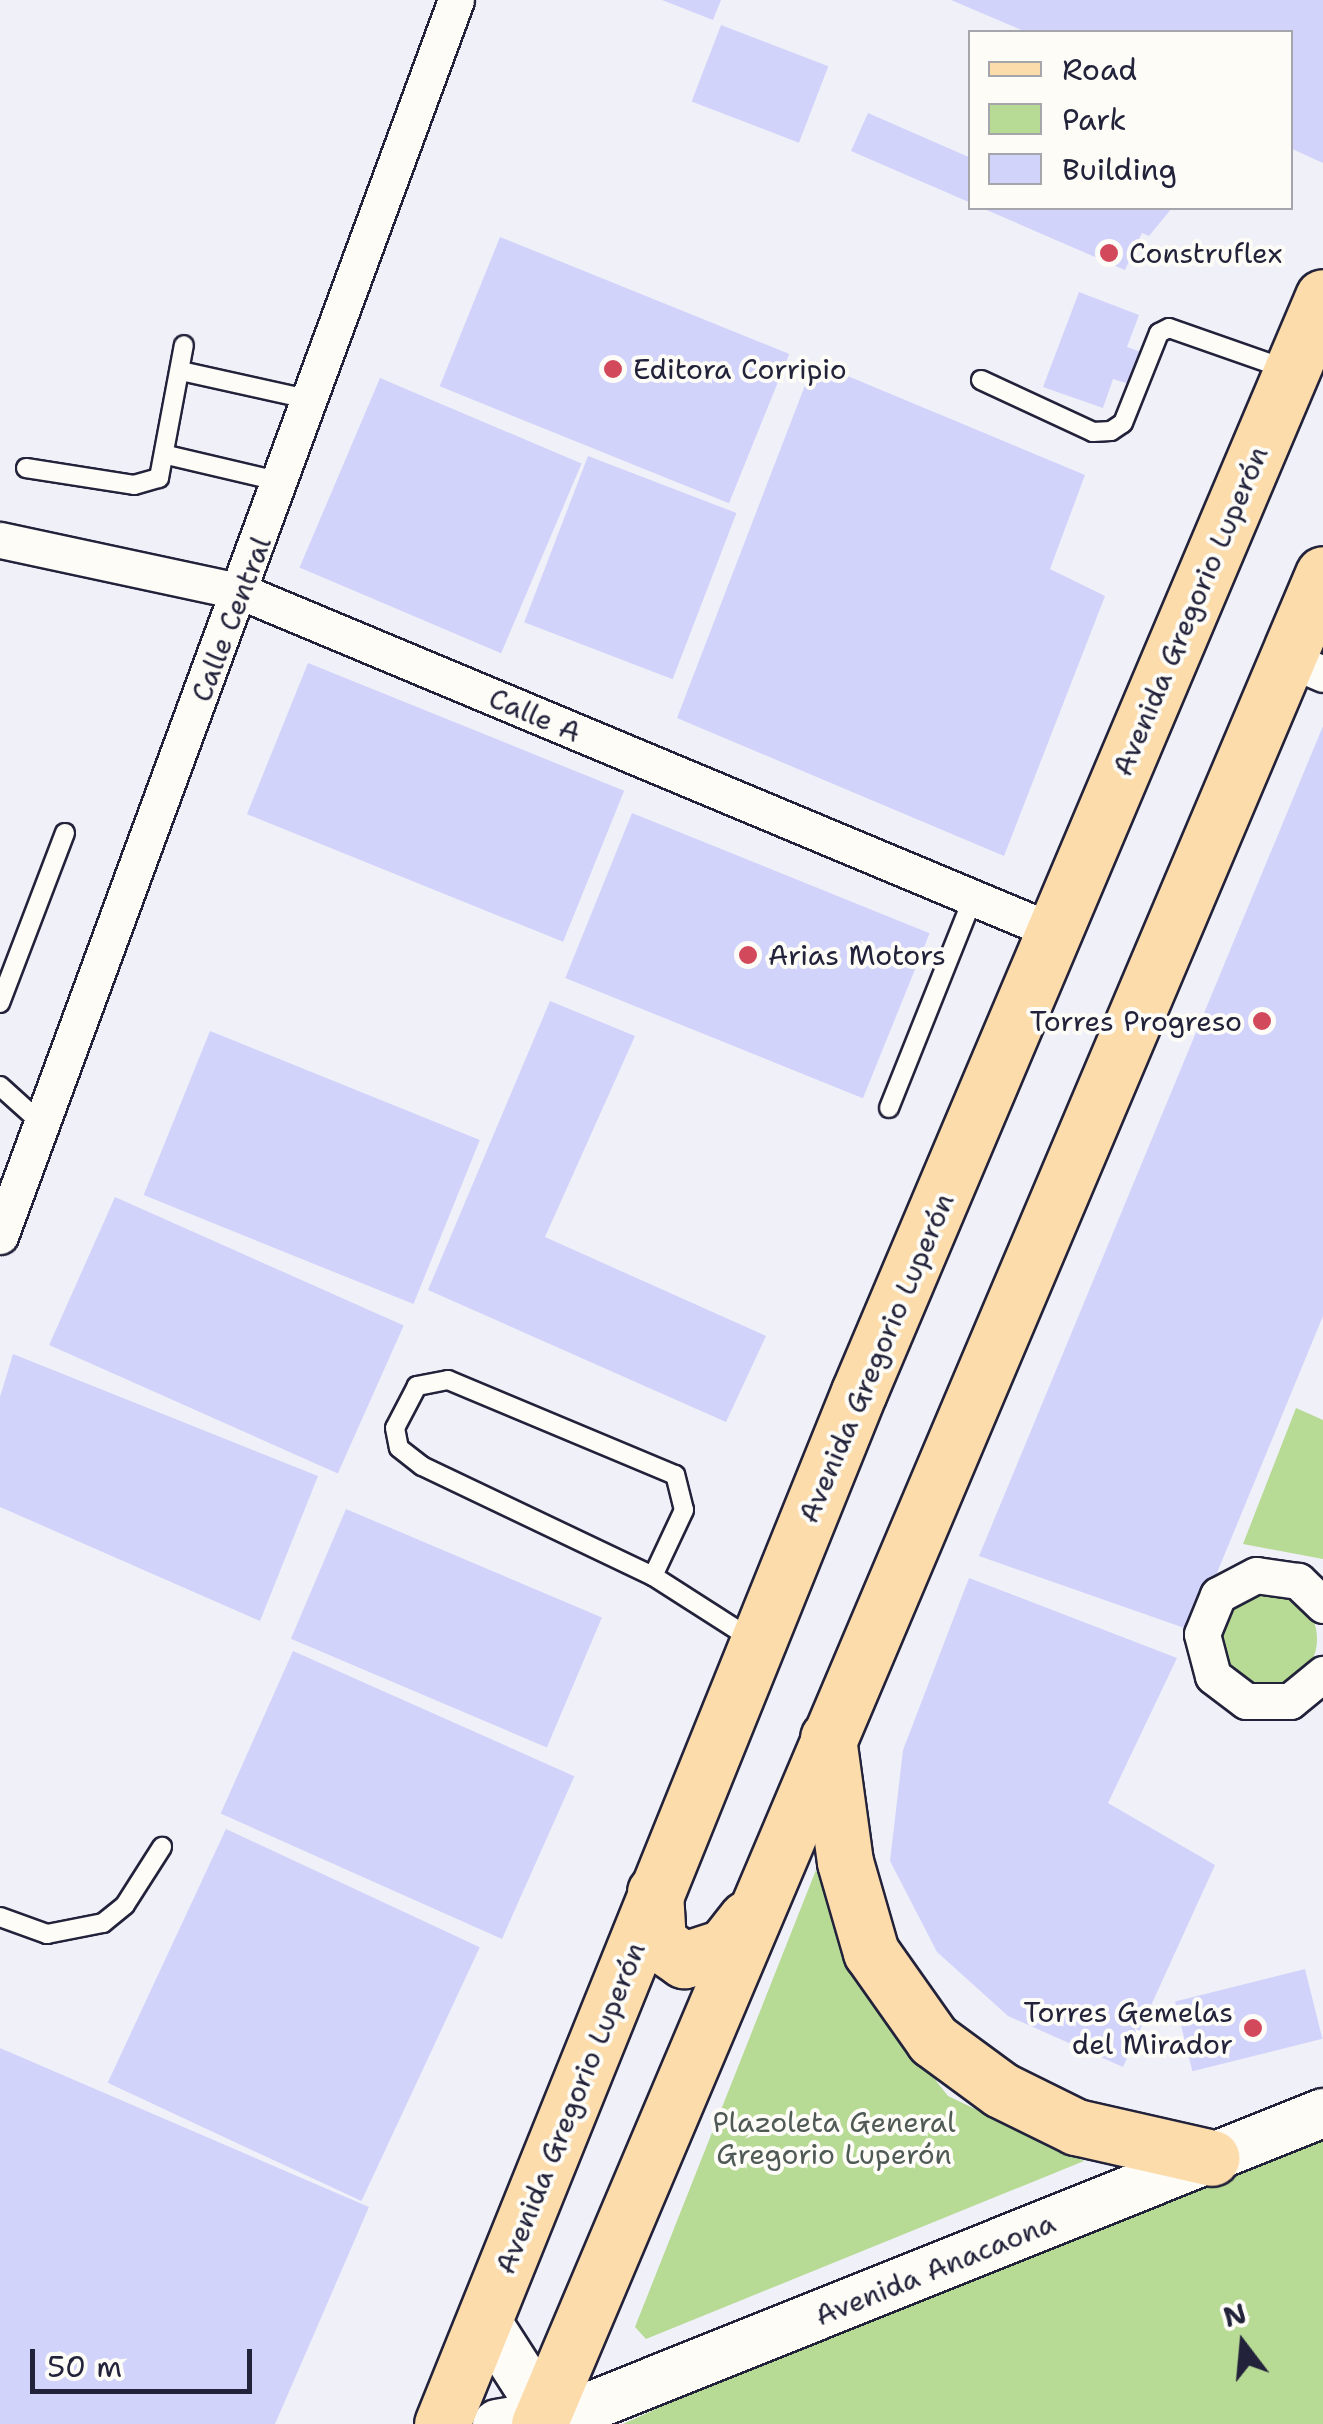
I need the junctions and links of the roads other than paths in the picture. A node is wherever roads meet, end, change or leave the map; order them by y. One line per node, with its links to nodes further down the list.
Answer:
1 (456, 0): 7 (street, Calle Central)
2 (1323, 297): 5 (main road, Avenida Gregorio Luperón)
3 (184, 345): 4 (lane)
4 (181, 371): 7 (lane); 8 (lane)
5 (1291, 371): 6 (lane); 17 (main road, Avenida Gregorio Luperón)
6 (980, 380)
7 (312, 400): 10 (street, Calle Central)
8 (168, 455): 9 (lane); 10 (lane)
9 (26, 468)
10 (282, 482): 13 (street, Calle Central)
11 (0, 540): 13 (street, Calle A)
12 (1323, 574): 14 (main road)
13 (242, 592): 16 (street, Calle A); 21 (street, Calle Central)
14 (1306, 667): 27 (main road)
15 (66, 833): 18 (lane)
16 (973, 898): 17 (street, Calle A); 20 (lane)
17 (1056, 933): 25 (main road, Avenida Gregorio Luperón)
18 (0, 1002)
19 (0, 1086): 21 (lane)
20 (889, 1108)
21 (40, 1122): 22 (street, Calle Central)
22 (0, 1236)
23 (653, 1576): 23 (lane); 25 (lane)
24 (1323, 1605): 26 (street)
25 (757, 1642): 29 (main road, Avenida Gregorio Luperón)
26 (1323, 1674)
27 (828, 1738): 31 (main road); 33 (main road)
28 (162, 1847): 30 (lane)
29 (655, 1892): 31 (main road); 34 (main road, Avenida Gregorio Luperón)
30 (0, 1917)
31 (747, 1918): 35 (main road)
32 (1323, 2113): 33 (main road, Avenida Anacaona)
33 (1212, 2158): 35 (main road, Avenida Anacaona)
34 (485, 2319): 35 (main road); 36 (main road, Avenida Gregorio Luperón)
35 (526, 2420)
36 (442, 2424)

